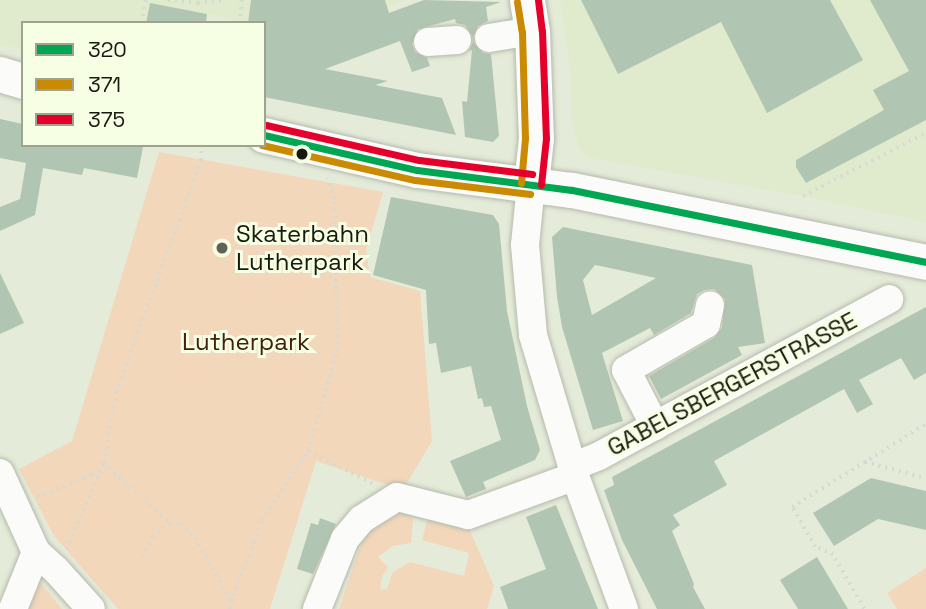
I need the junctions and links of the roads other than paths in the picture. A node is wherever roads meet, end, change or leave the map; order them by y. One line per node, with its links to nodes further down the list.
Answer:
1 (530, 16): 2 (street); 10 (main road)
2 (489, 38)
3 (457, 40): 4 (street)
4 (428, 42)
5 (0, 74): 6 (main road)
6 (21, 80)
7 (0, 90): 8 (main road)
8 (21, 91)
9 (266, 136): 10 (main road)
10 (531, 184): 11 (main road); 15 (street)
11 (926, 262)
12 (890, 299): 14 (street, GABELSBERGERSTRASSE)
13 (710, 305): 14 (street)
14 (654, 426): 15 (street, GABELSBERGERSTRASSE)
15 (574, 472): 20 (street, GABELSBERGERSTRASSE); 21 (street)
16 (0, 473): 17 (street)
17 (46, 561): 18 (street); 19 (street)
18 (13, 609)
19 (91, 609)
20 (317, 609)
21 (624, 609)

